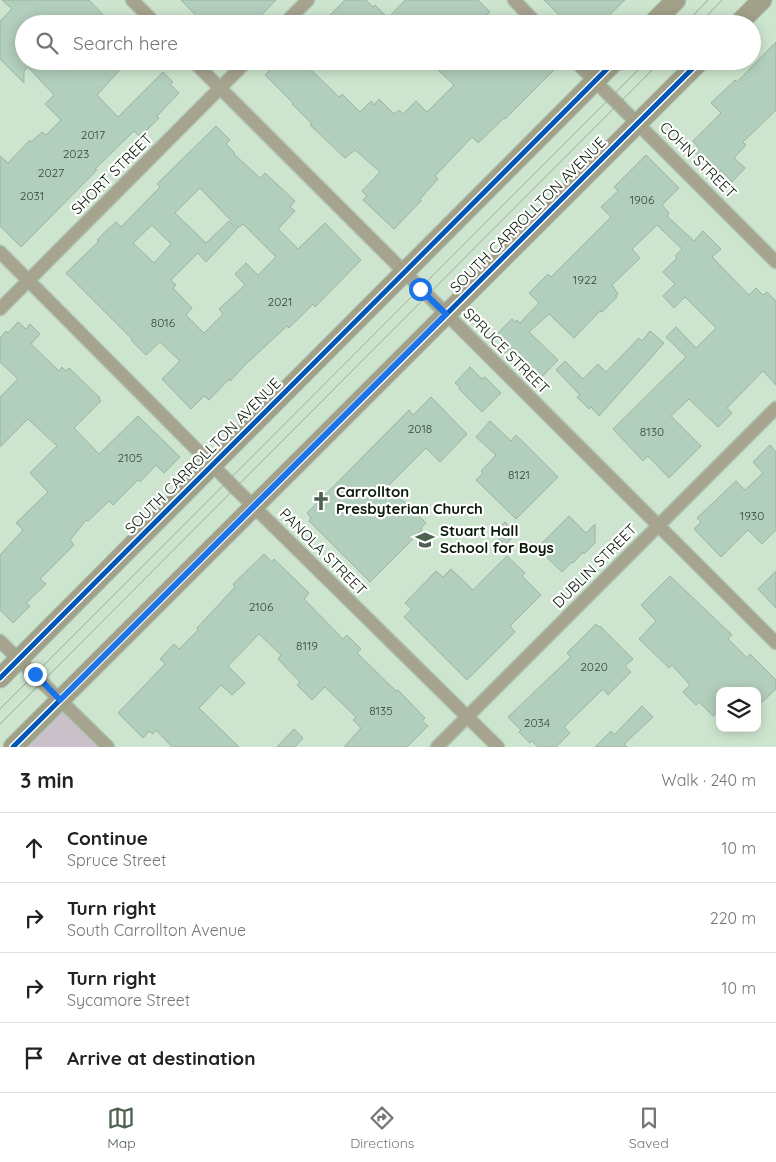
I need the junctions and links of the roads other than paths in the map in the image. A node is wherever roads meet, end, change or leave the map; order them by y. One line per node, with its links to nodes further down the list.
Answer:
1 (132, 0): 6 (street)
2 (308, 0): 7 (street)
3 (514, 0): 8 (street)
4 (676, 0): 9 (main road)
5 (762, 0): 10 (main road)
6 (147, 15)
7 (293, 15)
8 (528, 15)
9 (661, 15)
10 (747, 15)
11 (202, 70): 17 (street, SPRUCE STREET)
12 (238, 70): 17 (street, SHORT STREET)
13 (584, 70): 16 (street, COHN STREET)
14 (606, 70): 16 (main road, SOUTH CARROLLTON AVENUE)
15 (691, 70): 18 (main road, SOUTH CARROLLTON AVENUE)
16 (595, 81): 18 (street, COHN STREET); 21 (main road, SOUTH CARROLLTON AVENUE)
17 (220, 88): 21 (street, SPRUCE STREET); 22 (street, SHORT STREET)
18 (638, 124): 20 (street, COHN STREET); 24 (main road, SOUTH CARROLLTON AVENUE)
19 (0, 252): 22 (street, PANOLA STREET)
20 (776, 262)
21 (404, 272): 24 (street, SPRUCE STREET); 26 (main road, SOUTH CARROLLTON AVENUE)
22 (28, 280): 23 (street, SHORT STREET); 26 (street, PANOLA STREET)
23 (0, 309)
24 (446, 314): 27 (main road, SOUTH CARROLLTON AVENUE); 28 (street, SPRUCE STREET)
25 (776, 408): 28 (street, DUBLIN STREET)
26 (212, 464): 27 (street, PANOLA STREET); 31 (main road, SOUTH CARROLLTON AVENUE)
27 (254, 506): 33 (main road, SOUTH CARROLLTON AVENUE); 34 (street, PANOLA STREET)
28 (658, 526): 30 (street, SPRUCE STREET); 34 (street, DUBLIN STREET)
29 (0, 640): 31 (street)
30 (776, 643)
31 (18, 659): 32 (main road, SOUTH CARROLLTON AVENUE); 33 (street)
32 (0, 678)
33 (60, 700): 35 (main road, SOUTH CARROLLTON AVENUE); 36 (street)
34 (467, 717): 37 (street, DUBLIN STREET); 38 (street, PANOLA STREET)
35 (13, 747)
36 (108, 747)
37 (437, 747)
38 (498, 747)

